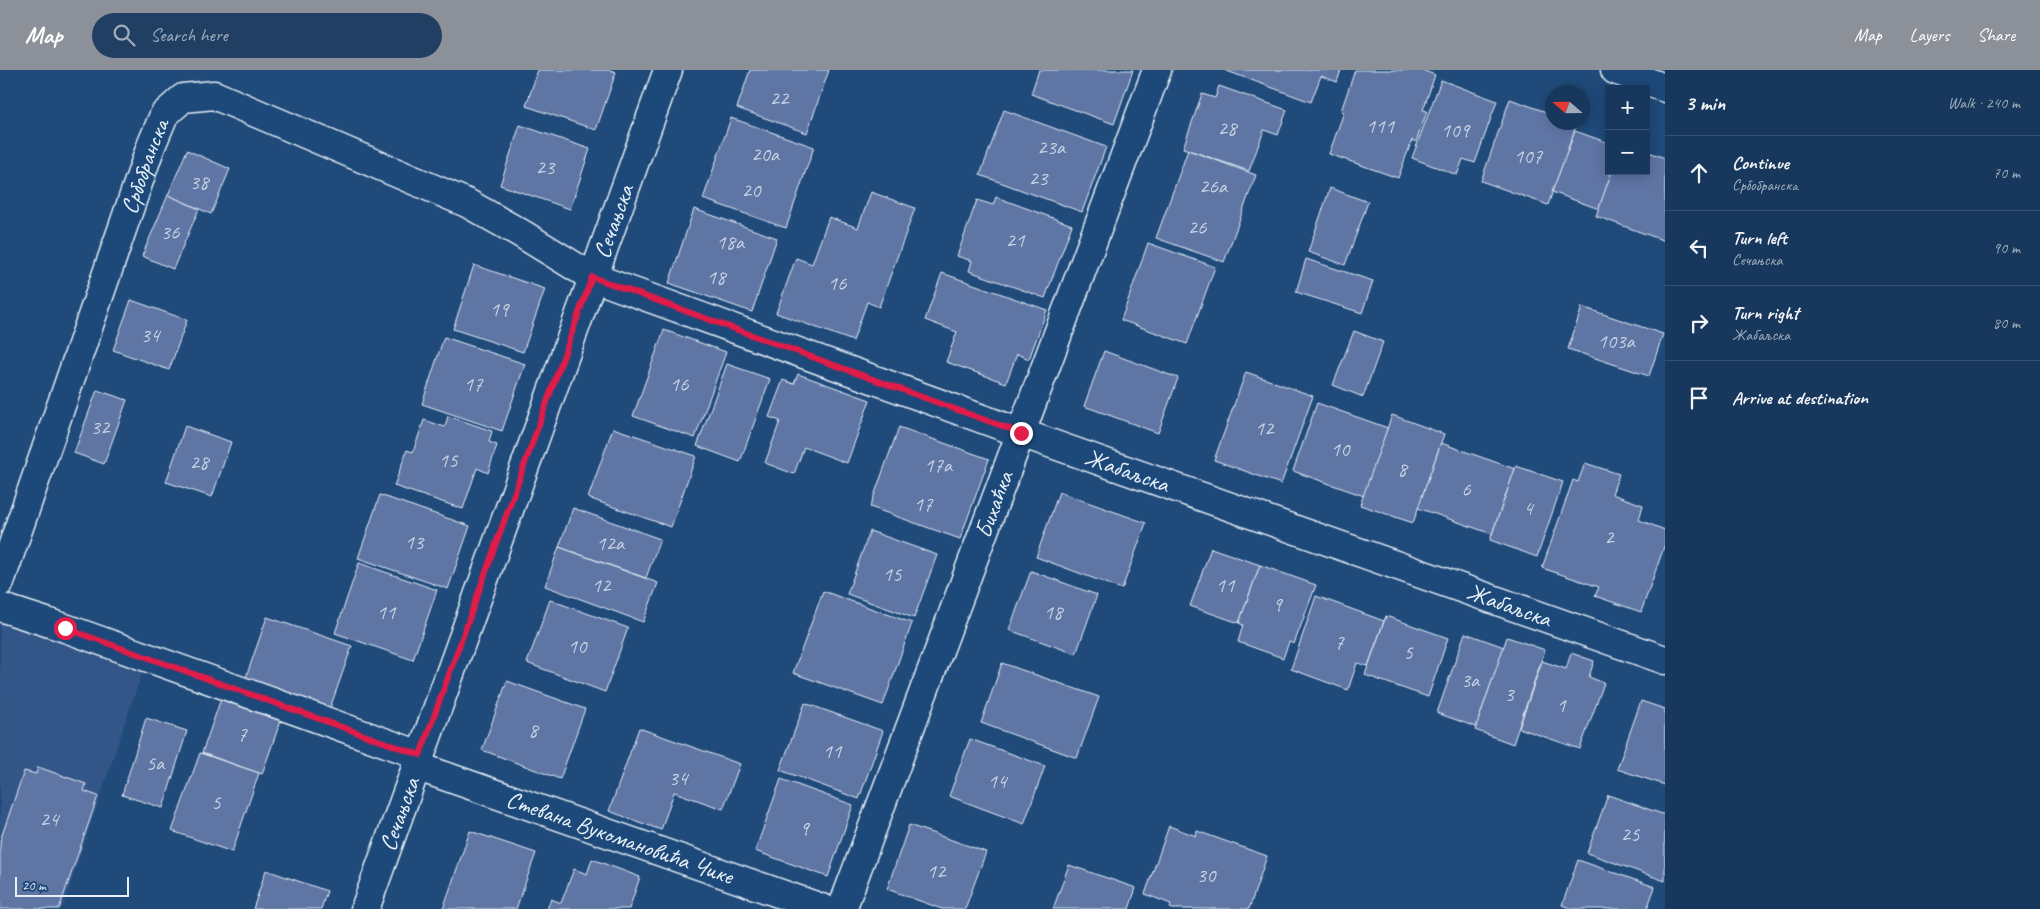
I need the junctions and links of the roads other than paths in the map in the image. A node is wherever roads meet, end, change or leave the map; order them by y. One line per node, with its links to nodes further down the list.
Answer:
1 (668, 70): 5 (street, Сечањска)
2 (1156, 70): 6 (street, Бихаћка)
3 (1615, 70): 4 (street)
4 (1665, 88)
5 (592, 277): 6 (street, Жабаљска); 7 (street, Србобранска); 10 (street, Сечањска)
6 (1021, 433): 9 (street, Жабаљска); 13 (street, Бихаћка)
7 (0, 582)
8 (0, 607): 10 (street)
9 (1665, 660)
10 (418, 760): 11 (street, Сечањска); 12 (street, Стевана Вукомановића Чике)
11 (365, 909)
12 (824, 909)
13 (842, 909)

